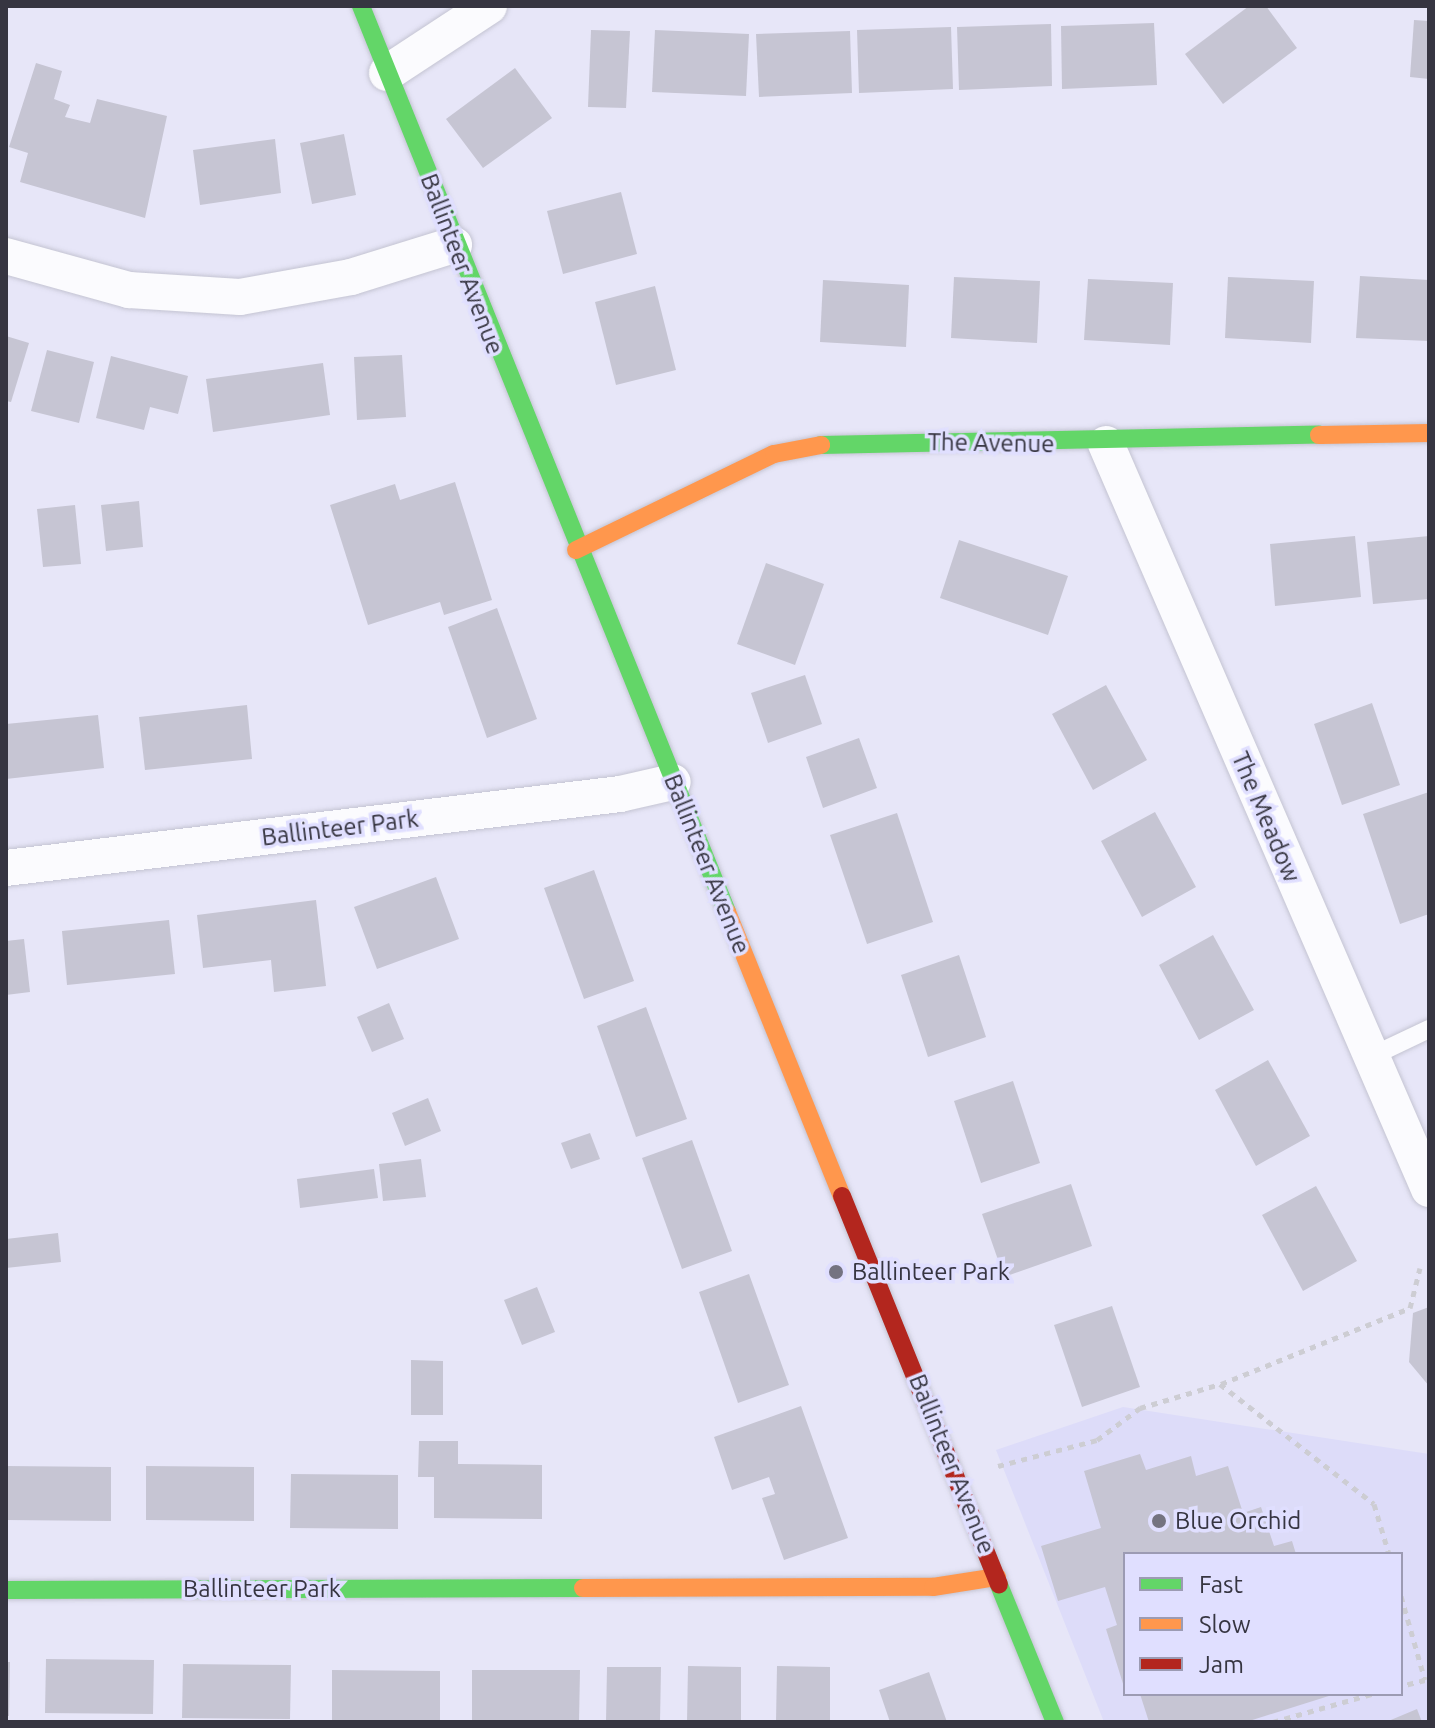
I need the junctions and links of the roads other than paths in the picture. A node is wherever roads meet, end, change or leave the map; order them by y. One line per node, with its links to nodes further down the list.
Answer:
1 (361, 6): 3 (street, Ballinteer Avenue)
2 (489, 6): 3 (street)
3 (387, 73): 4 (street, Ballinteer Avenue)
4 (454, 245): 5 (street); 8 (street, Ballinteer Avenue)
5 (6, 256)
6 (1429, 433): 7 (street, The Avenue)
7 (1106, 444): 8 (street, The Avenue); 12 (street, The Meadow)
8 (576, 550): 9 (street, Ballinteer Avenue)
9 (673, 782): 10 (street, Ballinteer Park); 14 (street, Ballinteer Avenue)
10 (6, 868)
11 (1429, 1029): 12 (lane)
12 (1370, 1057): 13 (street, The Meadow)
13 (1429, 1189)
14 (997, 1577): 15 (street, Ballinteer Park); 16 (street, Ballinteer Avenue)
15 (6, 1590)
16 (1055, 1722)

